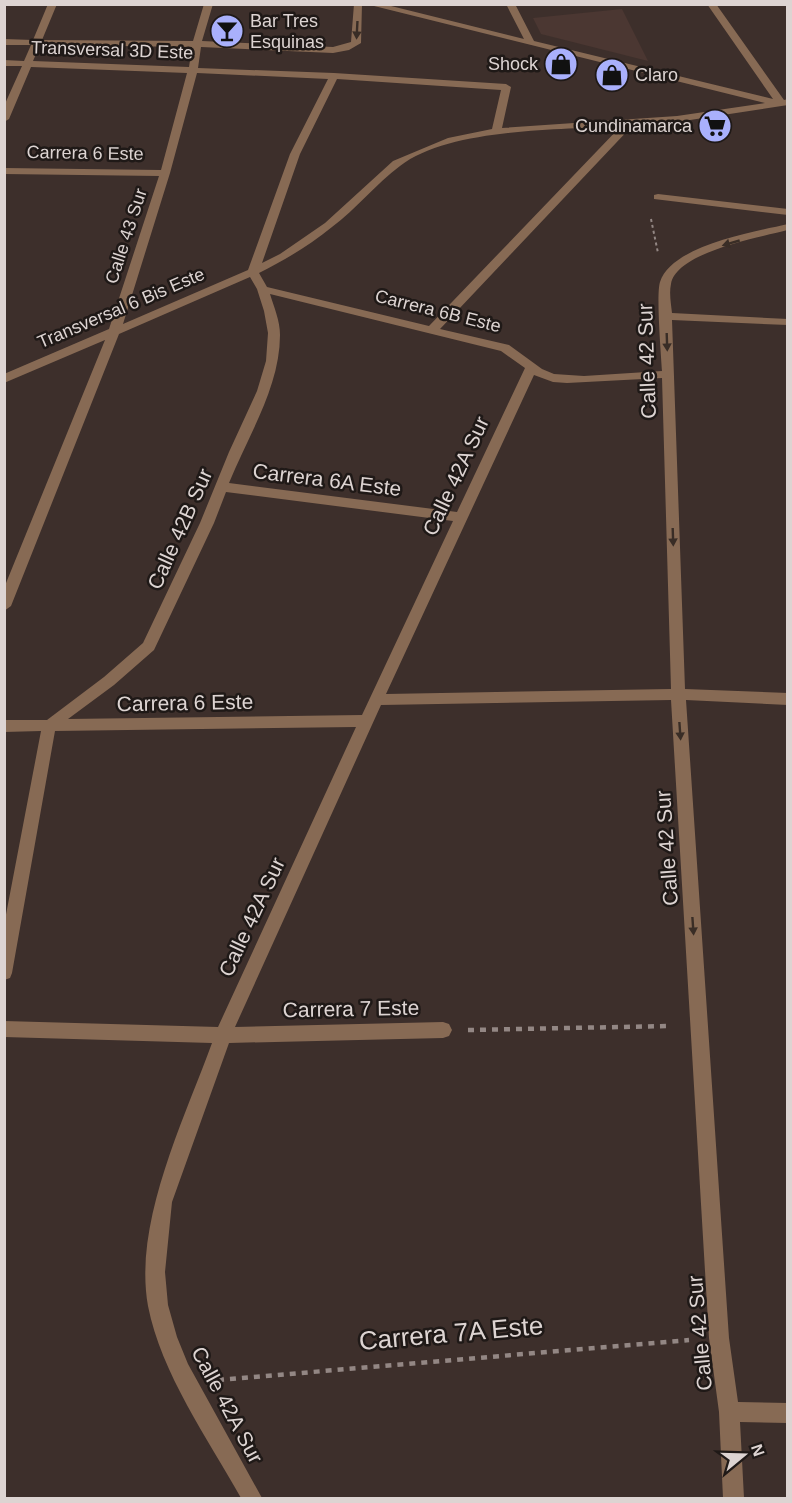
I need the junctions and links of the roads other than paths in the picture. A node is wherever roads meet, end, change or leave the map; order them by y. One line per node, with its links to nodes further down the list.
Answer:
1 (53, 4): 9 (street)
2 (209, 4): 10 (street, Calle 43 Sur)
3 (358, 4): 10 (street, Transversal 3D Este, one-way to 10)
4 (370, 4): 8 (street)
5 (510, 4): 8 (street)
6 (711, 4): 15 (street)
7 (4, 42): 9 (street, Transversal 3D Este)
8 (530, 42): 15 (street)
9 (36, 44): 10 (street, Transversal 3D Este); 12 (street)
10 (197, 44): 13 (street, Calle 43 Sur)
11 (4, 63): 12 (street, Transversal 3D Este)
12 (28, 63): 13 (street, Transversal 3D Este); 16 (street)
13 (193, 69): 14 (street, Transversal 3D Este); 20 (street, Calle 43 Sur)
14 (334, 76): 18 (street, Transversal 3D Este); 24 (street)
15 (785, 104): 17 (street, Transversal 6 Bis Este)
16 (4, 119)
17 (630, 122): 18 (street, Transversal 6 Bis Este); 29 (street)
18 (496, 131): 24 (street, Transversal 6 Bis Este)
19 (4, 171): 20 (street, Carrera 6 Este)
20 (165, 173): 28 (street, Calle 43 Sur)
21 (658, 197): 22 (street)
22 (788, 212)
23 (788, 227): 26 (street, Calle 42 Sur, one-way to 26)
24 (253, 272): 25 (street, Calle 42B Sur); 28 (street, Transversal 6 Bis Este)
25 (263, 289): 29 (street, Carrera 6B Este); 33 (street, Calle 42B Sur)
26 (666, 316): 27 (street); 31 (street, Calle 42 Sur, one-way to 31)
27 (788, 322)
28 (114, 330): 32 (street, Transversal 6 Bis Este); 35 (street, Calle 43 Sur)
29 (432, 330): 30 (street, Carrera 6B Este)
30 (531, 368): 31 (street, Carrera 6B Este); 34 (street, Calle 42A Sur)
31 (668, 374): 36 (street, Calle 42 Sur, one-way to 36)
32 (4, 379)
33 (223, 487): 34 (street, Carrera 6A Este); 41 (street, Calle 42B Sur)
34 (461, 517): 38 (street, Calle 42A Sur)
35 (4, 606)
36 (678, 694): 37 (street); 38 (street); 46 (street, Calle 42 Sur, one-way to 46)
37 (788, 699)
38 (376, 700): 39 (street, Calle 42A Sur)
39 (366, 721): 41 (street, Carrera 6 Este); 45 (street, Calle 42A Sur)
40 (4, 726): 41 (street, Carrera 6 Este)
41 (49, 726): 42 (street)
42 (4, 973)
43 (4, 1029): 45 (street, Carrera 7 Este)
44 (443, 1030): 45 (street, Carrera 7 Este)
45 (223, 1035): 48 (street, Calle 42A Sur)
46 (729, 1412): 47 (street); 49 (street, Calle 42 Sur)
47 (788, 1413)
48 (252, 1498)
49 (734, 1498)

